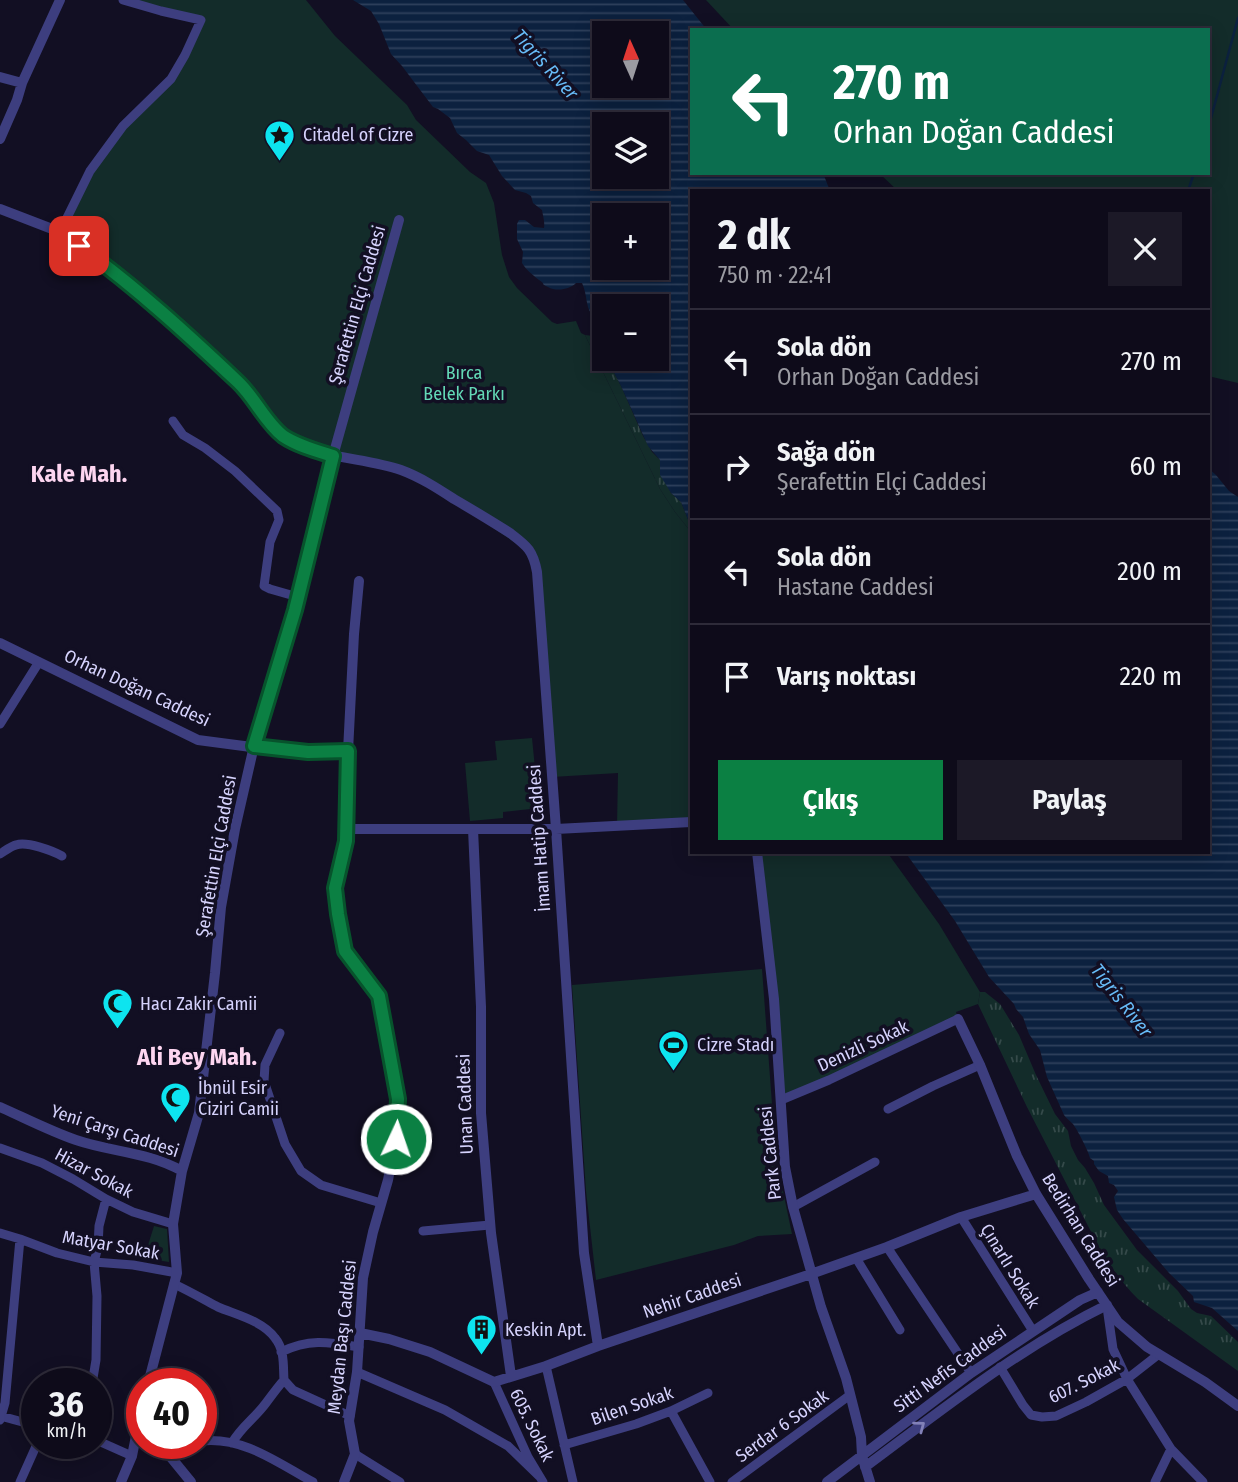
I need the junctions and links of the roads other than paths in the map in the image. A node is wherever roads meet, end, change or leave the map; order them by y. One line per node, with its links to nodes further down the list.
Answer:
1 (60, 0): 4 (street)
2 (123, 0): 8 (street)
3 (0, 77): 4 (street)
4 (22, 83): 5 (street)
5 (0, 139)
6 (0, 209): 8 (street)
7 (399, 219): 10 (street, Şerafettin Elçi Caddesi)
8 (60, 232): 10 (street)
9 (173, 421): 12 (street)
10 (333, 456): 12 (street, Şerafettin Elçi Caddesi); 21 (street, İmam Hatip Caddesi)
11 (359, 581): 17 (street, Meydan Başı Caddesi)
12 (298, 597): 16 (street, Şerafettin Elçi Caddesi)
13 (0, 643): 14 (street, Orhan Doğan Caddesi)
14 (39, 662): 15 (street); 16 (street, Orhan Doğan Caddesi)
15 (0, 724)
16 (254, 746): 17 (street, Orhan Doğan Caddesi); 33 (street, Şerafettin Elçi Caddesi)
17 (348, 751): 19 (street, Meydan Başı Caddesi)
18 (690, 822): 21 (street)
19 (347, 829): 20 (street); 36 (street, Meydan Başı Caddesi)
20 (473, 829): 21 (street); 40 (street, Unan Caddesi)
21 (556, 829): 54 (street, İmam Hatip Caddesi)
22 (0, 854): 24 (street)
23 (757, 854): 28 (street, Park Caddesi)
24 (62, 856)
25 (958, 1019): 27 (street, Bedirhan Caddesi); 28 (street, Denizli Sokak)
26 (280, 1033): 36 (street)
27 (981, 1065): 30 (street); 34 (street, Bedirhan Caddesi)
28 (781, 1100): 37 (street, Park Caddesi)
29 (0, 1107): 33 (street, Yeni Çarşı Caddesi)
30 (888, 1109)
31 (0, 1149): 35 (street, Hizar Sokak)
32 (875, 1162): 37 (street)
33 (182, 1171): 39 (street, Şerafettin Elçi Caddesi)
34 (1036, 1194): 38 (street, Nehir Caddesi); 49 (street, Bedirhan Caddesi)
35 (106, 1199): 39 (street, Hizar Sokak); 46 (street)
36 (381, 1203): 53 (street, Meydan Başı Caddesi)
37 (793, 1207): 47 (street, Park Caddesi)
38 (961, 1217): 44 (street, Nehir Caddesi); 52 (street, Çınarlı Sokak)
39 (173, 1224): 48 (street, Şerafettin Elçi Caddesi)
40 (490, 1226): 41 (street); 64 (street, Unan Caddesi)
41 (423, 1231)
42 (0, 1233): 43 (street, Matyar Sokak)
43 (20, 1239): 46 (street, Matyar Sokak); 73 (street)
44 (887, 1247): 45 (street, Nehir Caddesi); 63 (street)
45 (856, 1258): 47 (street, Nehir Caddesi); 51 (street)
46 (94, 1262): 48 (street, Matyar Sokak); 60 (street)
47 (811, 1274): 54 (street, Nehir Caddesi); 69 (street, Park Caddesi)
48 (176, 1278): 56 (street, Matyar Sokak); 61 (street, Şerafettin Elçi Caddesi)
49 (1098, 1292): 50 (street, Bedirhan Caddesi); 52 (street, Sitti Nefis Caddesi)
50 (1107, 1306): 57 (street, Bedirhan Caddesi); 59 (street); 65 (street)
51 (900, 1330)
52 (1033, 1331): 63 (street, Sitti Nefis Caddesi)
53 (360, 1332): 55 (street, Meydan Başı Caddesi); 67 (street)
54 (598, 1346): 58 (street, Nehir Caddesi)
55 (359, 1348): 56 (street); 62 (street, Meydan Başı Caddesi)
56 (281, 1352): 66 (street)
57 (1159, 1353): 65 (street, 607. Sokak); 70 (street, Bedirhan Caddesi)
58 (546, 1366): 64 (street, Nehir Caddesi); 77 (street)
59 (1000, 1367): 65 (street, 607. Sokak); 83 (street, one-way to 59)
60 (95, 1368)
61 (152, 1368)
62 (358, 1372): 72 (street, Meydan Başı Caddesi); 84 (street)
63 (971, 1373): 83 (street, Sitti Nefis Caddesi)
64 (511, 1376): 67 (street, Nehir Caddesi)
65 (1126, 1379): 78 (street)
66 (284, 1380): 72 (street); 76 (street)
67 (494, 1382): 84 (street, 605. Sokak)
68 (708, 1393): 71 (street, Bilen Sokak)
69 (850, 1395): 83 (street, Park Caddesi); 93 (street, Serdar 6 Sokak)
70 (1238, 1406)
71 (671, 1411): 77 (street, Bilen Sokak); 92 (street)
72 (350, 1416): 79 (street, Meydan Başı Caddesi)
73 (1, 1418): 74 (street)
74 (21, 1422)
75 (217, 1441): 76 (street)
76 (232, 1443): 88 (street)
77 (565, 1445): 91 (street)
78 (1171, 1449): 96 (street); 97 (street)
79 (355, 1454): 89 (street); 90 (street)
80 (30, 1459): 85 (street)
81 (131, 1459): 86 (street)
82 (173, 1459): 87 (street)
83 (864, 1461): 94 (street, Sitti Nefis Caddesi); 95 (street, Park Caddesi)
84 (541, 1479)
85 (20, 1482)
86 (121, 1482)
87 (191, 1482)
88 (313, 1482)
89 (344, 1482)
90 (400, 1482)
91 (573, 1482)
92 (710, 1482)
93 (732, 1482)
94 (827, 1482)
95 (870, 1482)
96 (1155, 1482)
97 (1203, 1482)

